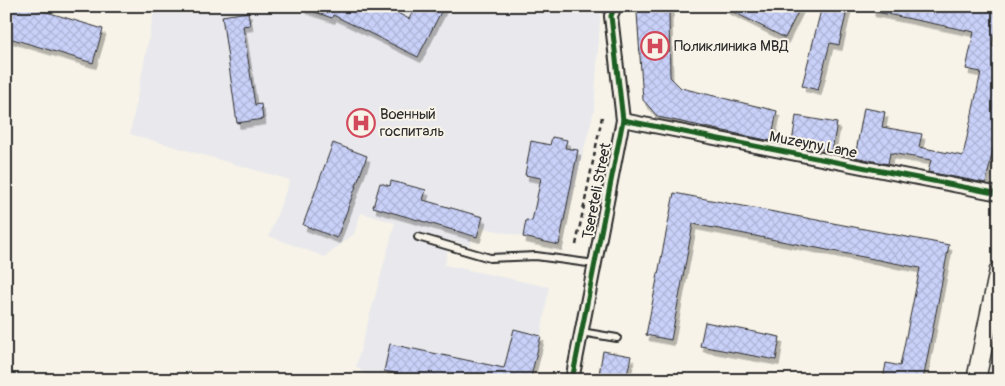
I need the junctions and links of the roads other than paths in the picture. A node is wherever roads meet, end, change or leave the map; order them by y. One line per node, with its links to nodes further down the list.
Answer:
1 (616, 6): 2 (street, Tsereteli Street)
2 (624, 120): 3 (street, Muzeyny Lane); 5 (street, Tsereteli Street)
3 (999, 194)
4 (418, 237): 5 (lane)
5 (595, 264): 7 (street, Tsereteli Street)
6 (999, 270): 9 (main road)
7 (581, 332): 8 (lane); 10 (street, Tsereteli Street)
8 (617, 338)
9 (991, 341): 11 (main road)
10 (572, 380)
11 (976, 380)

